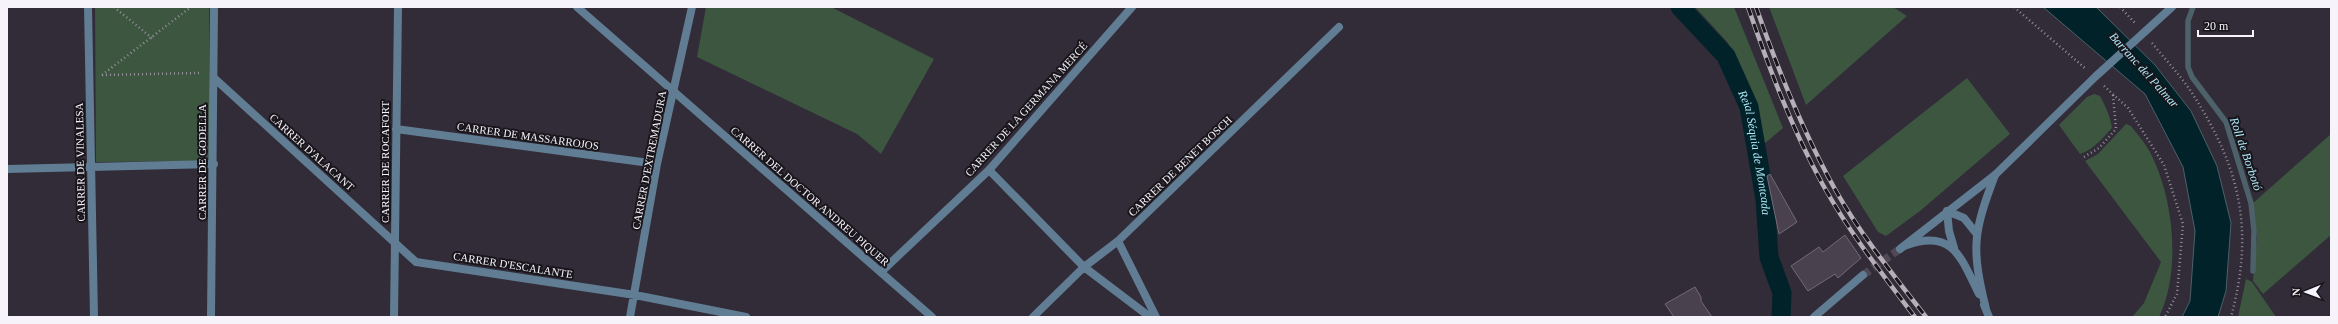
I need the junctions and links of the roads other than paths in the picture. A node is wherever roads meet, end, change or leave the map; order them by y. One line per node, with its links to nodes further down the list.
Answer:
1 (88, 7): 14 (street, CARRER DE VINALESA)
2 (214, 7): 9 (street, CARRER DE GODELLA)
3 (398, 7): 11 (street, CARRER DE ROCAFORT)
4 (578, 7): 10 (street, CARRER DEL DOCTOR ANDREU PIQUER)
5 (692, 7): 10 (street, CARRER D'EXTREMADURA)
6 (1132, 7): 16 (street, CARRER DE LA GERMANA MERCÉ)
7 (2172, 7): 17 (street)
8 (1339, 27): 20 (street, CARRER DE BENET BOSCH)
9 (214, 78): 12 (street, CARRER DE GODELLA); 21 (street, CARRER D'ALACANT)
10 (674, 91): 13 (street, CARRER D'EXTREMADURA); 24 (street, CARRER DEL DOCTOR ANDREU PIQUER)
11 (396, 129): 13 (street, CARRER DE MASSARROJOS); 21 (street, CARRER DE ROCAFORT)
12 (214, 164): 14 (street); 29 (street, CARRER DE GODELLA)
13 (657, 164): 26 (street, CARRER D'EXTREMADURA)
14 (91, 167): 15 (street); 28 (street, CARRER DE VINALESA)
15 (7, 168)
16 (989, 170): 23 (street); 24 (street, CARRER DE LA GERMANA MERCÉ)
17 (1995, 175): 18 (street); 19 (street)
18 (1947, 211): 19 (street); 22 (street); 22 (street)
19 (1976, 233): 27 (street)
20 (1118, 241): 23 (street, CARRER DE BENET BOSCH); 36 (street)
21 (396, 242): 26 (street, CARRER D'ESCALANTE); 30 (street, CARRER DE ROCAFORT)
22 (1954, 248): 27 (street)
23 (1084, 267): 34 (street, CARRER DE BENET BOSCH); 35 (street)
24 (881, 272): 33 (street, CARRER DEL DOCTOR ANDREU PIQUER)
25 (1863, 275): 37 (street)
26 (635, 295): 31 (street, CARRER D'EXTREMADURA); 32 (street, CARRER D'ESCALANTE)
27 (1986, 309): 38 (street)
28 (94, 317)
29 (211, 317)
30 (394, 317)
31 (630, 317)
32 (746, 317)
33 (932, 317)
34 (1033, 317)
35 (1150, 317)
36 (1156, 317)
37 (1814, 317)
38 (1989, 317)

